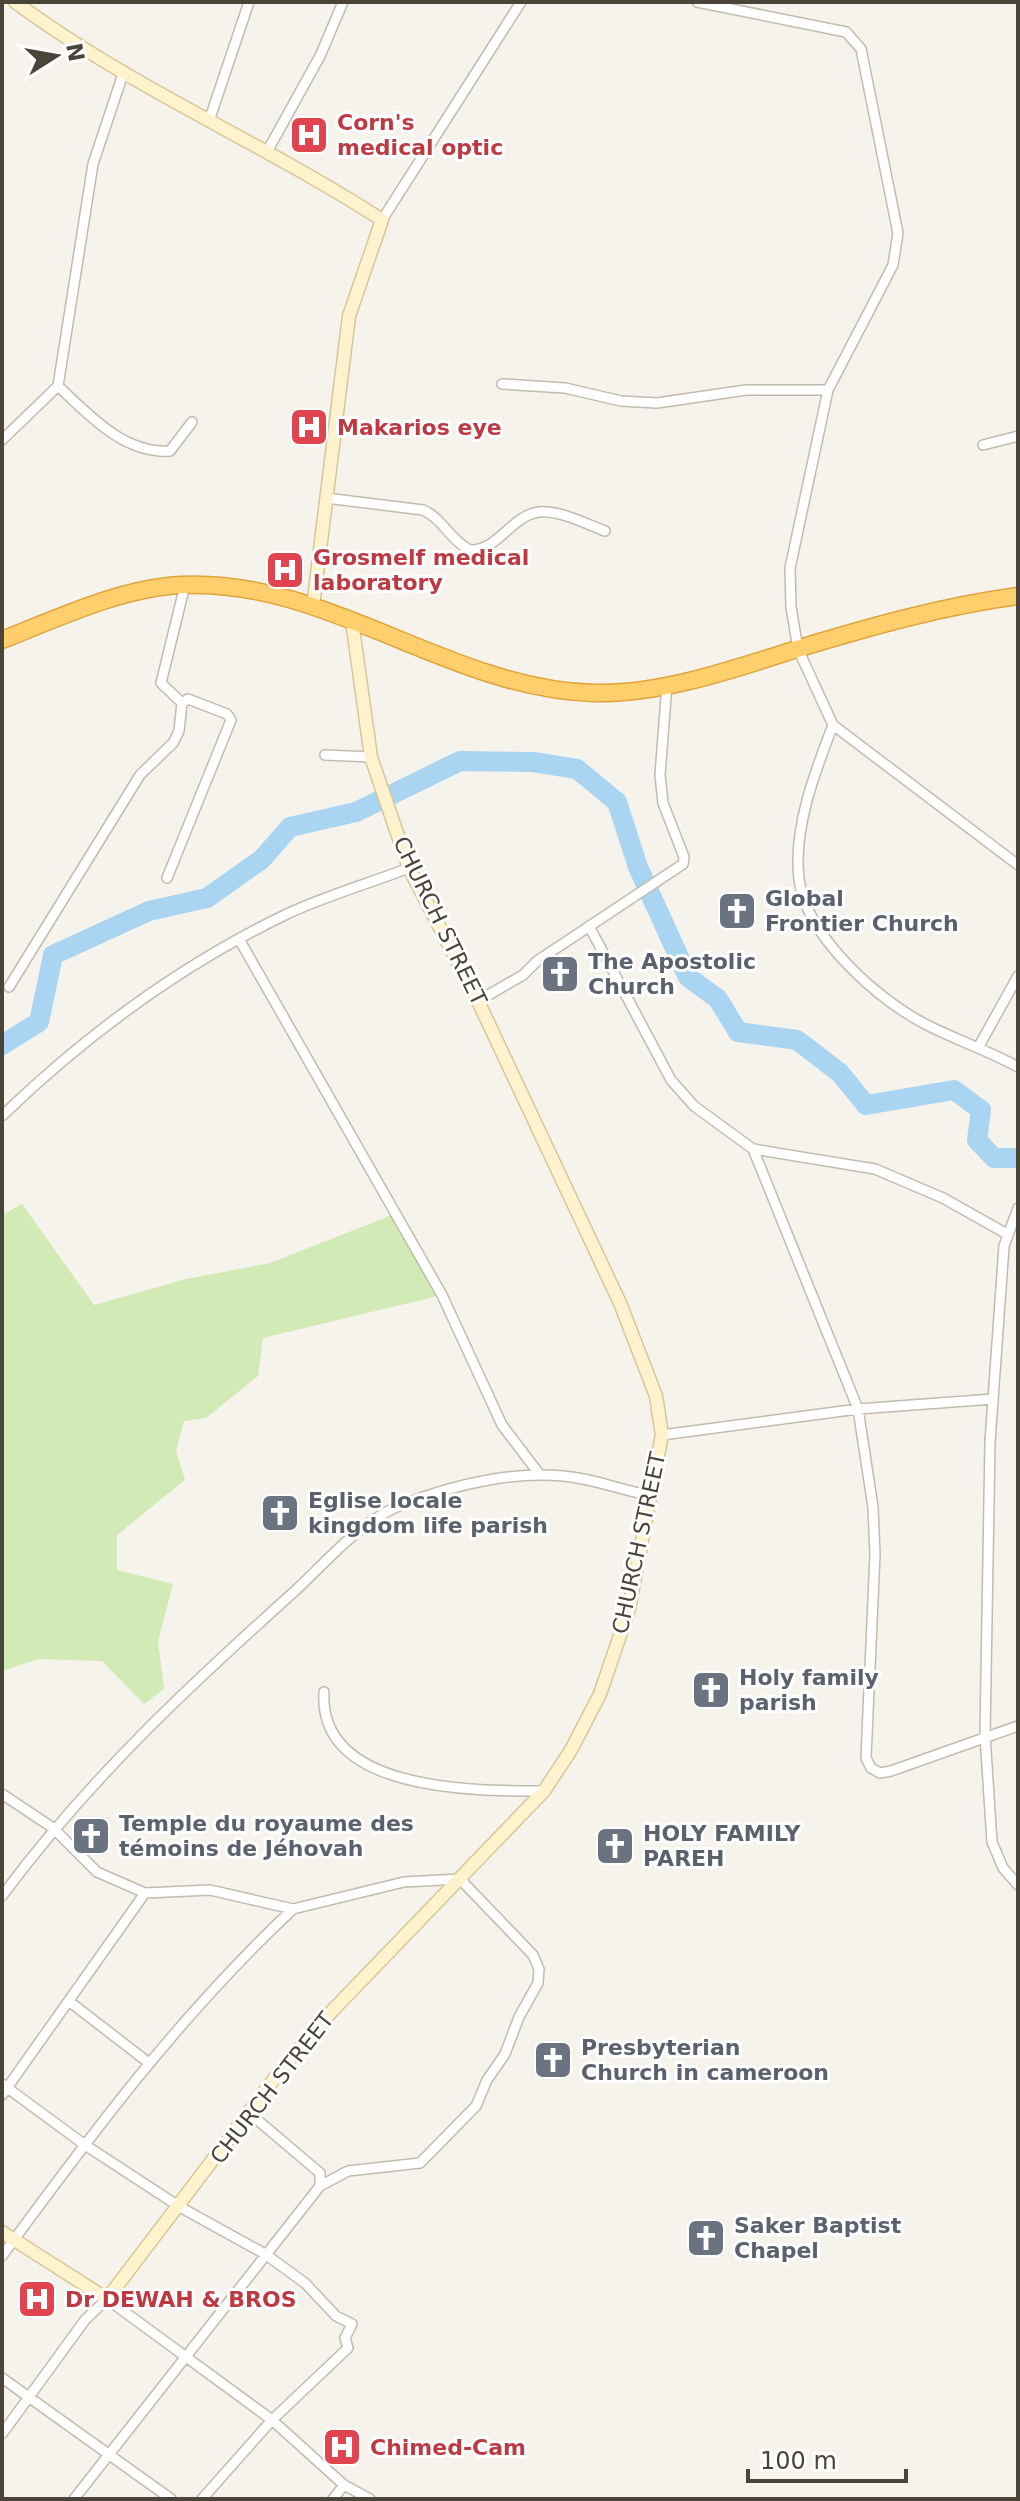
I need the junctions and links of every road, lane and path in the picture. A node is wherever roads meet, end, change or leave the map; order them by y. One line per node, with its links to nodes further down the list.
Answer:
1 (15, 2): 6 (main road)
2 (249, 2): 7 (street)
3 (343, 2): 8 (street)
4 (521, 2): 9 (street)
5 (697, 2): 12 (street)
6 (124, 71): 7 (main road); 11 (street)
7 (209, 121): 8 (main road)
8 (268, 150): 9 (main road)
9 (382, 220): 17 (main road)
10 (502, 384): 12 (street)
11 (58, 386): 13 (street); 15 (street)
12 (828, 390): 24 (street)
13 (192, 422)
14 (1018, 436): 16 (street)
15 (2, 440)
16 (983, 445)
17 (326, 498): 18 (street); 21 (main road)
18 (605, 531)
19 (185, 585): 21 (highway); 23 (highway); 26 (street)
20 (1018, 596): 24 (highway)
21 (313, 606): 22 (highway)
22 (352, 621): 25 (highway); 29 (main road, CHURCH STREET)
23 (2, 640)
24 (798, 649): 25 (highway); 27 (street)
25 (667, 684): 33 (street)
26 (182, 703): 32 (street); 36 (street)
27 (833, 725): 30 (street); 38 (street)
28 (325, 755): 29 (street)
29 (371, 757): 31 (main road, CHURCH STREET)
30 (1018, 865)
31 (409, 868): 34 (street); 37 (main road, CHURCH STREET)
32 (167, 878)
33 (589, 926): 37 (street); 41 (street)
34 (239, 939): 40 (street); 47 (street)
35 (1018, 976): 38 (street)
36 (9, 987)
37 (478, 1001): 46 (main road, CHURCH STREET)
38 (979, 1046): 39 (street)
39 (1018, 1067)
40 (2, 1116)
41 (753, 1149): 43 (street); 45 (street)
42 (1018, 1208): 43 (street)
43 (1007, 1234): 44 (street)
44 (993, 1399): 45 (street); 51 (street)
45 (858, 1409): 46 (street); 51 (street)
46 (662, 1435): 48 (main road, CHURCH STREET)
47 (540, 1475): 48 (street); 54 (street)
48 (648, 1495): 52 (main road, CHURCH STREET)
49 (324, 1692): 52 (street)
50 (1018, 1726): 51 (street)
51 (985, 1735): 56 (street)
52 (544, 1791): 55 (main road, CHURCH STREET)
53 (2, 1794): 54 (street)
54 (53, 1828): 57 (street); 58 (street)
55 (460, 1879): 59 (street); 63 (main road, CHURCH STREET); 65 (street)
56 (1018, 1885)
57 (145, 1893): 59 (street); 60 (street)
58 (2, 1896)
59 (293, 1909): 61 (street)
60 (70, 2002): 61 (street); 62 (street)
61 (149, 2063): 64 (street)
62 (4, 2089): 64 (street)
63 (249, 2113): 65 (street); 66 (main road, CHURCH STREET)
64 (85, 2145): 66 (street); 68 (street)
65 (320, 2186): 69 (street)
66 (180, 2207): 69 (street); 71 (main road, CHURCH STREET)
67 (2, 2232): 68 (main road)
68 (14, 2240): 70 (street); 71 (main road)
69 (265, 2254): 72 (street); 75 (street)
70 (2, 2256)
71 (107, 2299): 72 (street); 74 (street)
72 (184, 2358): 75 (street); 77 (street)
73 (2, 2378): 74 (street)
74 (29, 2396): 76 (street); 77 (street)
75 (272, 2420): 78 (street); 81 (street)
76 (2, 2434)
77 (107, 2454): 79 (street); 80 (street)
78 (344, 2485): 82 (street); 83 (street)
79 (74, 2499)
80 (171, 2499)
81 (202, 2499)
82 (333, 2499)
83 (370, 2499)

